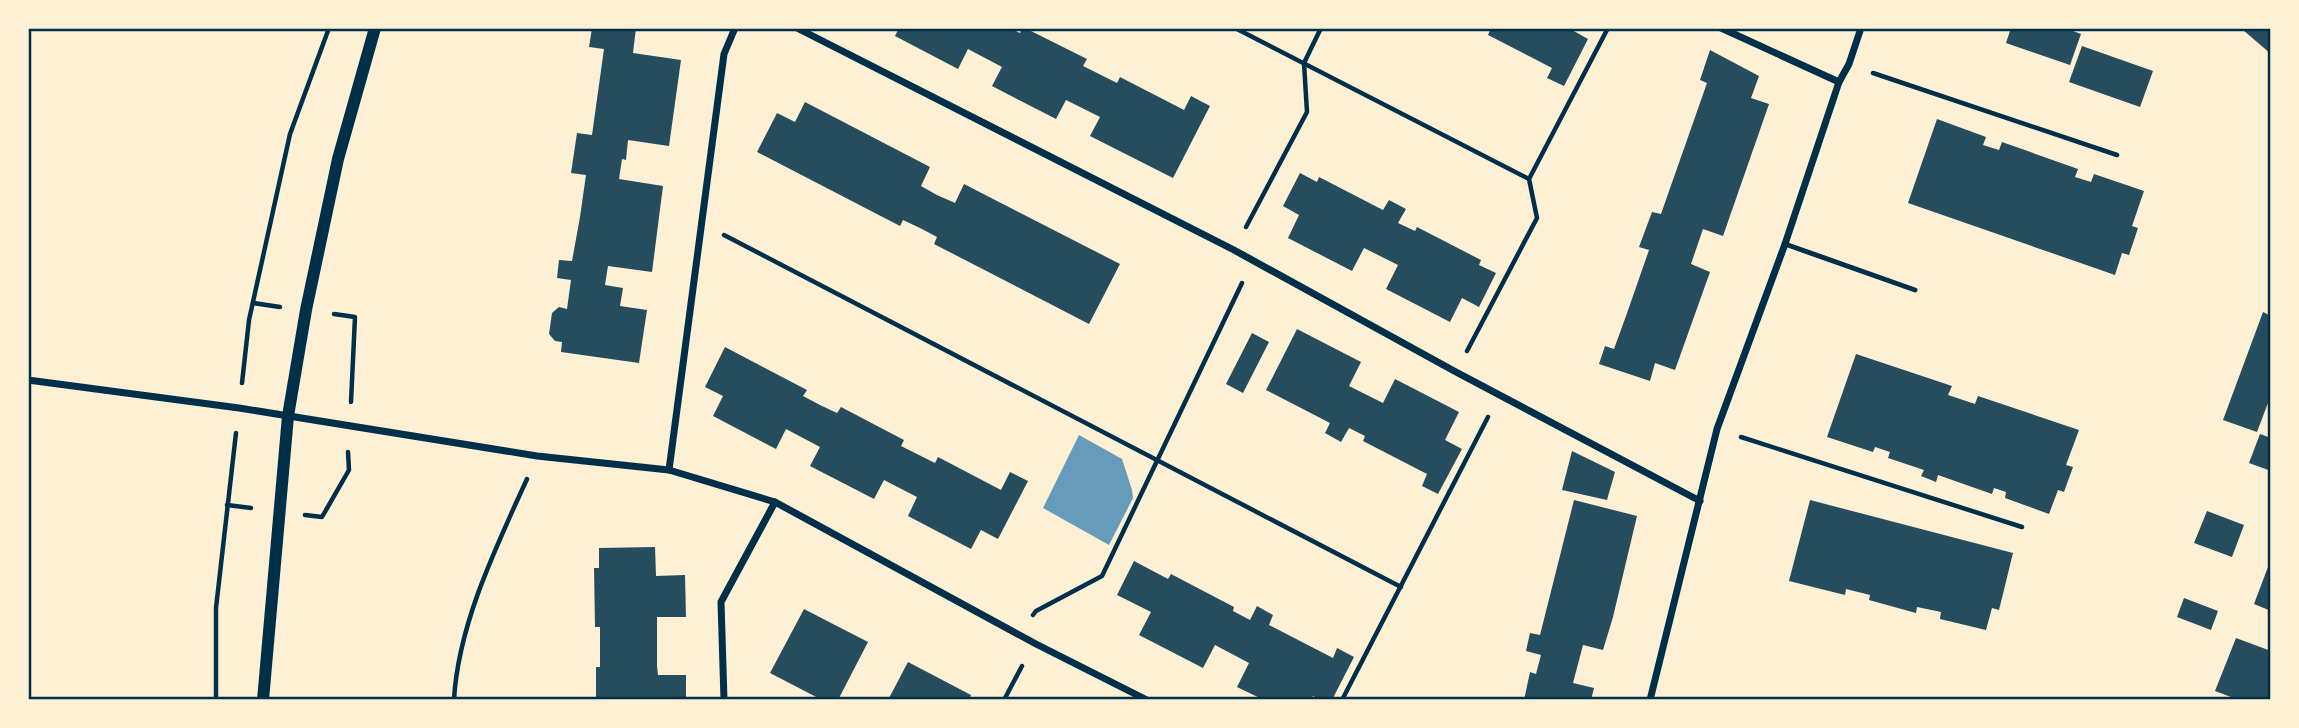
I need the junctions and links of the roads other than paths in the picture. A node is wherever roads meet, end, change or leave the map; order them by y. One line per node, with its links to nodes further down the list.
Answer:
1 (375, 28): 10 (street)
2 (735, 28): 11 (street)
3 (797, 28): 12 (street)
4 (1721, 28): 6 (street)
5 (1861, 28): 6 (street)
6 (1839, 82): 7 (street)
7 (1785, 244): 8 (lane); 12 (street)
8 (1915, 290)
9 (28, 380): 10 (street)
10 (288, 416): 11 (street); 14 (street)
11 (669, 470): 13 (street)
12 (1700, 501): 17 (street)
13 (775, 502): 15 (street); 16 (street)
14 (263, 700)
15 (724, 700)
16 (1147, 700)
17 (1650, 700)

